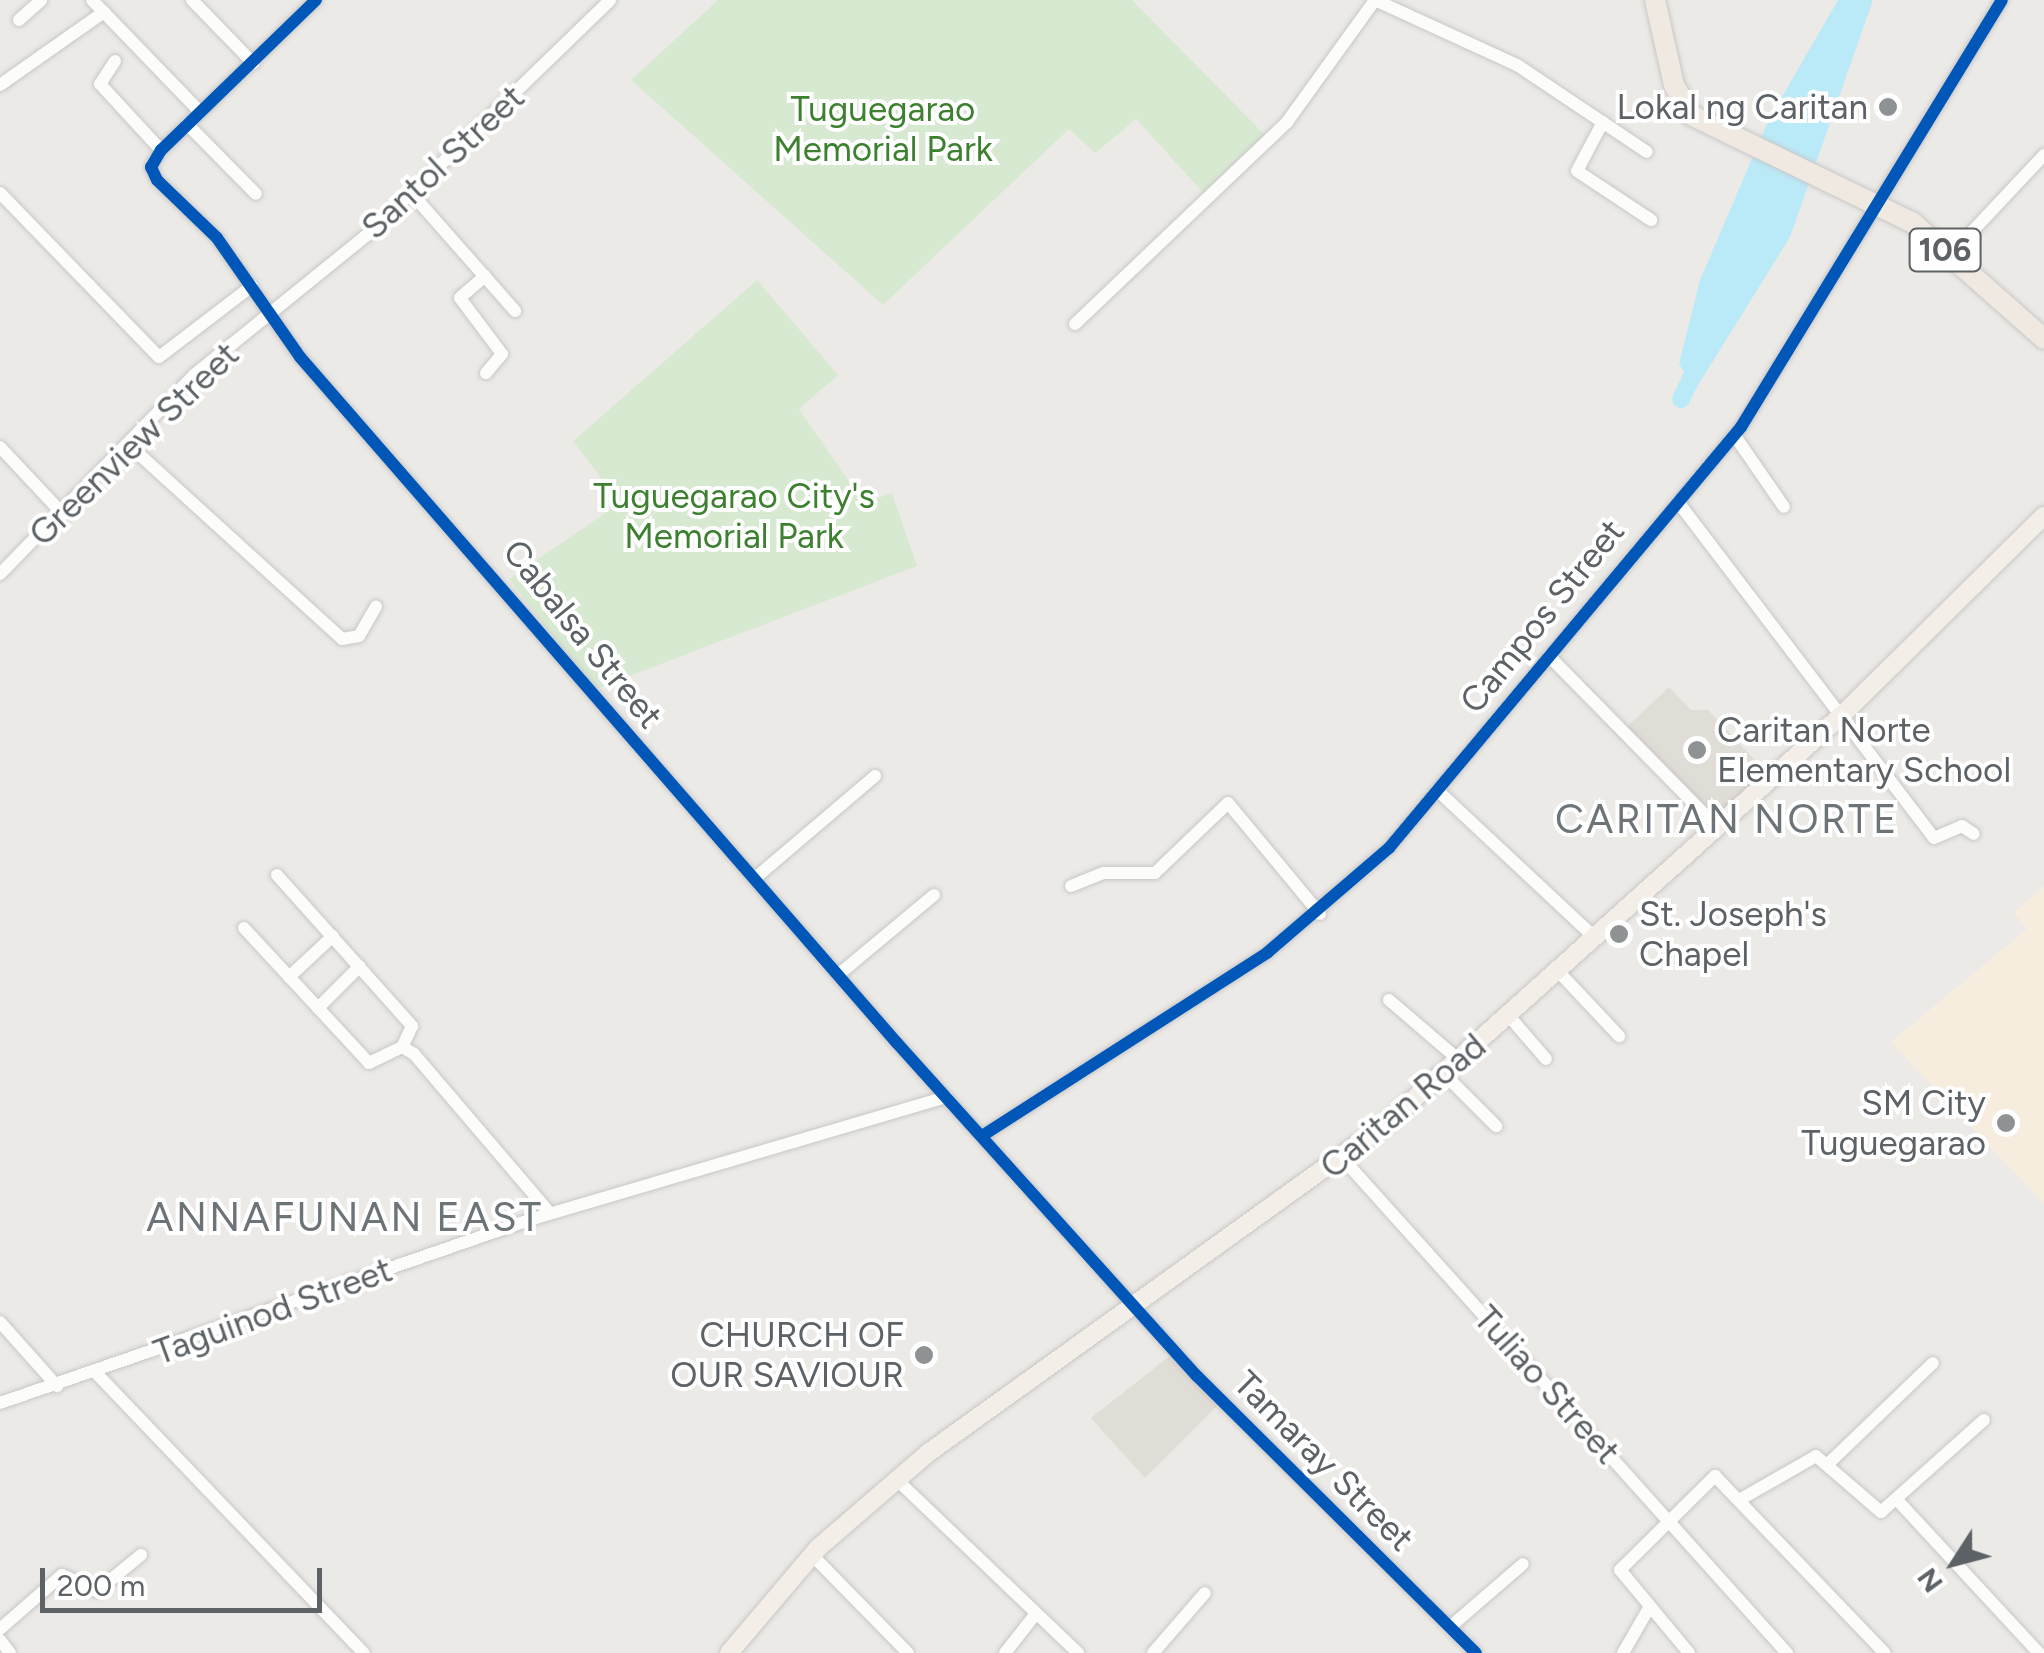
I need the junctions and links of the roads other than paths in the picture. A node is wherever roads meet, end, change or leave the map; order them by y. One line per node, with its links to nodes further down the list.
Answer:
1 (40, 0): 10 (street)
2 (92, 0): 9 (street)
3 (192, 0): 12 (street)
4 (316, 0): 12 (street)
5 (610, 0): 22 (street, Santol Street)
6 (1375, 0): 15 (street); 30 (street)
7 (1655, 0): 23 (highway, 106)
8 (2002, 0): 23 (street, Campos Street)
9 (104, 12): 13 (street); 14 (street)
10 (19, 20)
11 (116, 61): 17 (street)
12 (253, 63): 14 (street)
13 (0, 85)
14 (200, 112): 16 (street)
15 (1602, 122): 18 (street); 24 (street)
16 (187, 124): 17 (street); 21 (street)
17 (161, 150): 27 (street, Cabalsa Street)
18 (1647, 152)
19 (2044, 155): 25 (street)
20 (0, 193): 27 (street)
21 (256, 194)
22 (412, 194): 26 (street); 29 (street, Santol Street)
23 (1876, 201): 25 (highway, 106); 33 (street, Campos Street)
24 (1651, 220)
25 (1950, 254): 31 (highway, 106)
26 (485, 276): 28 (street); 32 (street)
27 (252, 286): 29 (street, Cabalsa Street)
28 (515, 311)
29 (270, 317): 34 (street, Greenview Street); 49 (street, Cabalsa Street)
30 (1074, 324)
31 (2044, 339)
32 (486, 373)
33 (1734, 436): 36 (street, Campos Street); 37 (street)
34 (130, 446): 38 (street, Greenview Street); 41 (street)
35 (0, 447): 38 (street)
36 (1678, 502): 42 (street, Campos Street); 43 (street)
37 (1784, 507)
38 (63, 514): 40 (street, Greenview Street)
39 (2044, 516): 43 (main road, Caritan Road)
40 (0, 574)
41 (376, 606)
42 (1549, 656): 45 (street, Campos Street); 46 (street)
43 (1844, 713): 46 (main road, Caritan Road); 47 (street)
44 (874, 776): 49 (street)
45 (1437, 790): 52 (street, Campos Street); 55 (street)
46 (1717, 827): 55 (main road, Caritan Road)
47 (1974, 834)
48 (277, 875): 54 (street)
49 (754, 879): 58 (street, Cabalsa Street)
50 (1070, 886): 52 (street)
51 (934, 896): 58 (street)
52 (1320, 914): 70 (street, Campos Street)
53 (244, 928): 59 (street)
54 (333, 936): 56 (street); 59 (street)
55 (1594, 937): 57 (main road, Caritan Road)
56 (360, 966): 61 (street); 64 (street)
57 (1558, 970): 62 (main road, Caritan Road); 63 (street)
58 (838, 974): 68 (street, Cabalsa Street)
59 (289, 976): 61 (street)
60 (1389, 1000): 66 (street)
61 (318, 1008): 64 (street)
62 (1508, 1015): 65 (street); 66 (main road, Caritan Road)
63 (1618, 1036)
64 (402, 1046): 72 (street)
65 (1546, 1059)
66 (1458, 1060): 67 (main road, Caritan Road)
67 (1444, 1074): 69 (street); 71 (main road, Caritan Road)
68 (946, 1097): 70 (street, Cabalsa Street); 72 (street, Taguinod Street)
69 (1496, 1126)
70 (985, 1134): 73 (street, Cabalsa Street)
71 (1344, 1160): 73 (main road, Caritan Road); 84 (street, Tuliao Street)
72 (550, 1212): 76 (street, Taguinod Street)
73 (1138, 1305): 81 (main road, Caritan Road); 91 (street, Tamaray Street)
74 (0, 1322): 77 (street)
75 (1933, 1362): 80 (street)
76 (96, 1374): 77 (street, Taguinod Street); 95 (street)
77 (57, 1386): 78 (street, Taguinod Street)
78 (0, 1403)
79 (1984, 1420): 83 (street)
80 (1829, 1462): 82 (street); 83 (street)
81 (896, 1479): 86 (main road, Caritan Road); 90 (street)
82 (1741, 1499): 84 (street); 105 (street)
83 (1898, 1502): 106 (street)
84 (1666, 1518): 89 (street); 104 (street, Tuliao Street)
85 (141, 1555): 92 (street)
86 (812, 1555): 96 (main road, Caritan Road); 97 (street)
87 (1523, 1564): 91 (street)
88 (1205, 1593): 100 (street)
89 (1649, 1608): 102 (street); 103 (street)
90 (1034, 1616): 98 (street); 99 (street)
91 (1450, 1627): 101 (street, Tamaray Street)
92 (0, 1629)
93 (0, 1640): 94 (street)
94 (10, 1653)
95 (364, 1653)
96 (730, 1653)
97 (908, 1653)
98 (1005, 1653)
99 (1078, 1653)
100 (1153, 1653)
101 (1476, 1653)
102 (1623, 1653)
103 (1690, 1653)
104 (1787, 1653)
105 (1885, 1653)
106 (2039, 1653)

